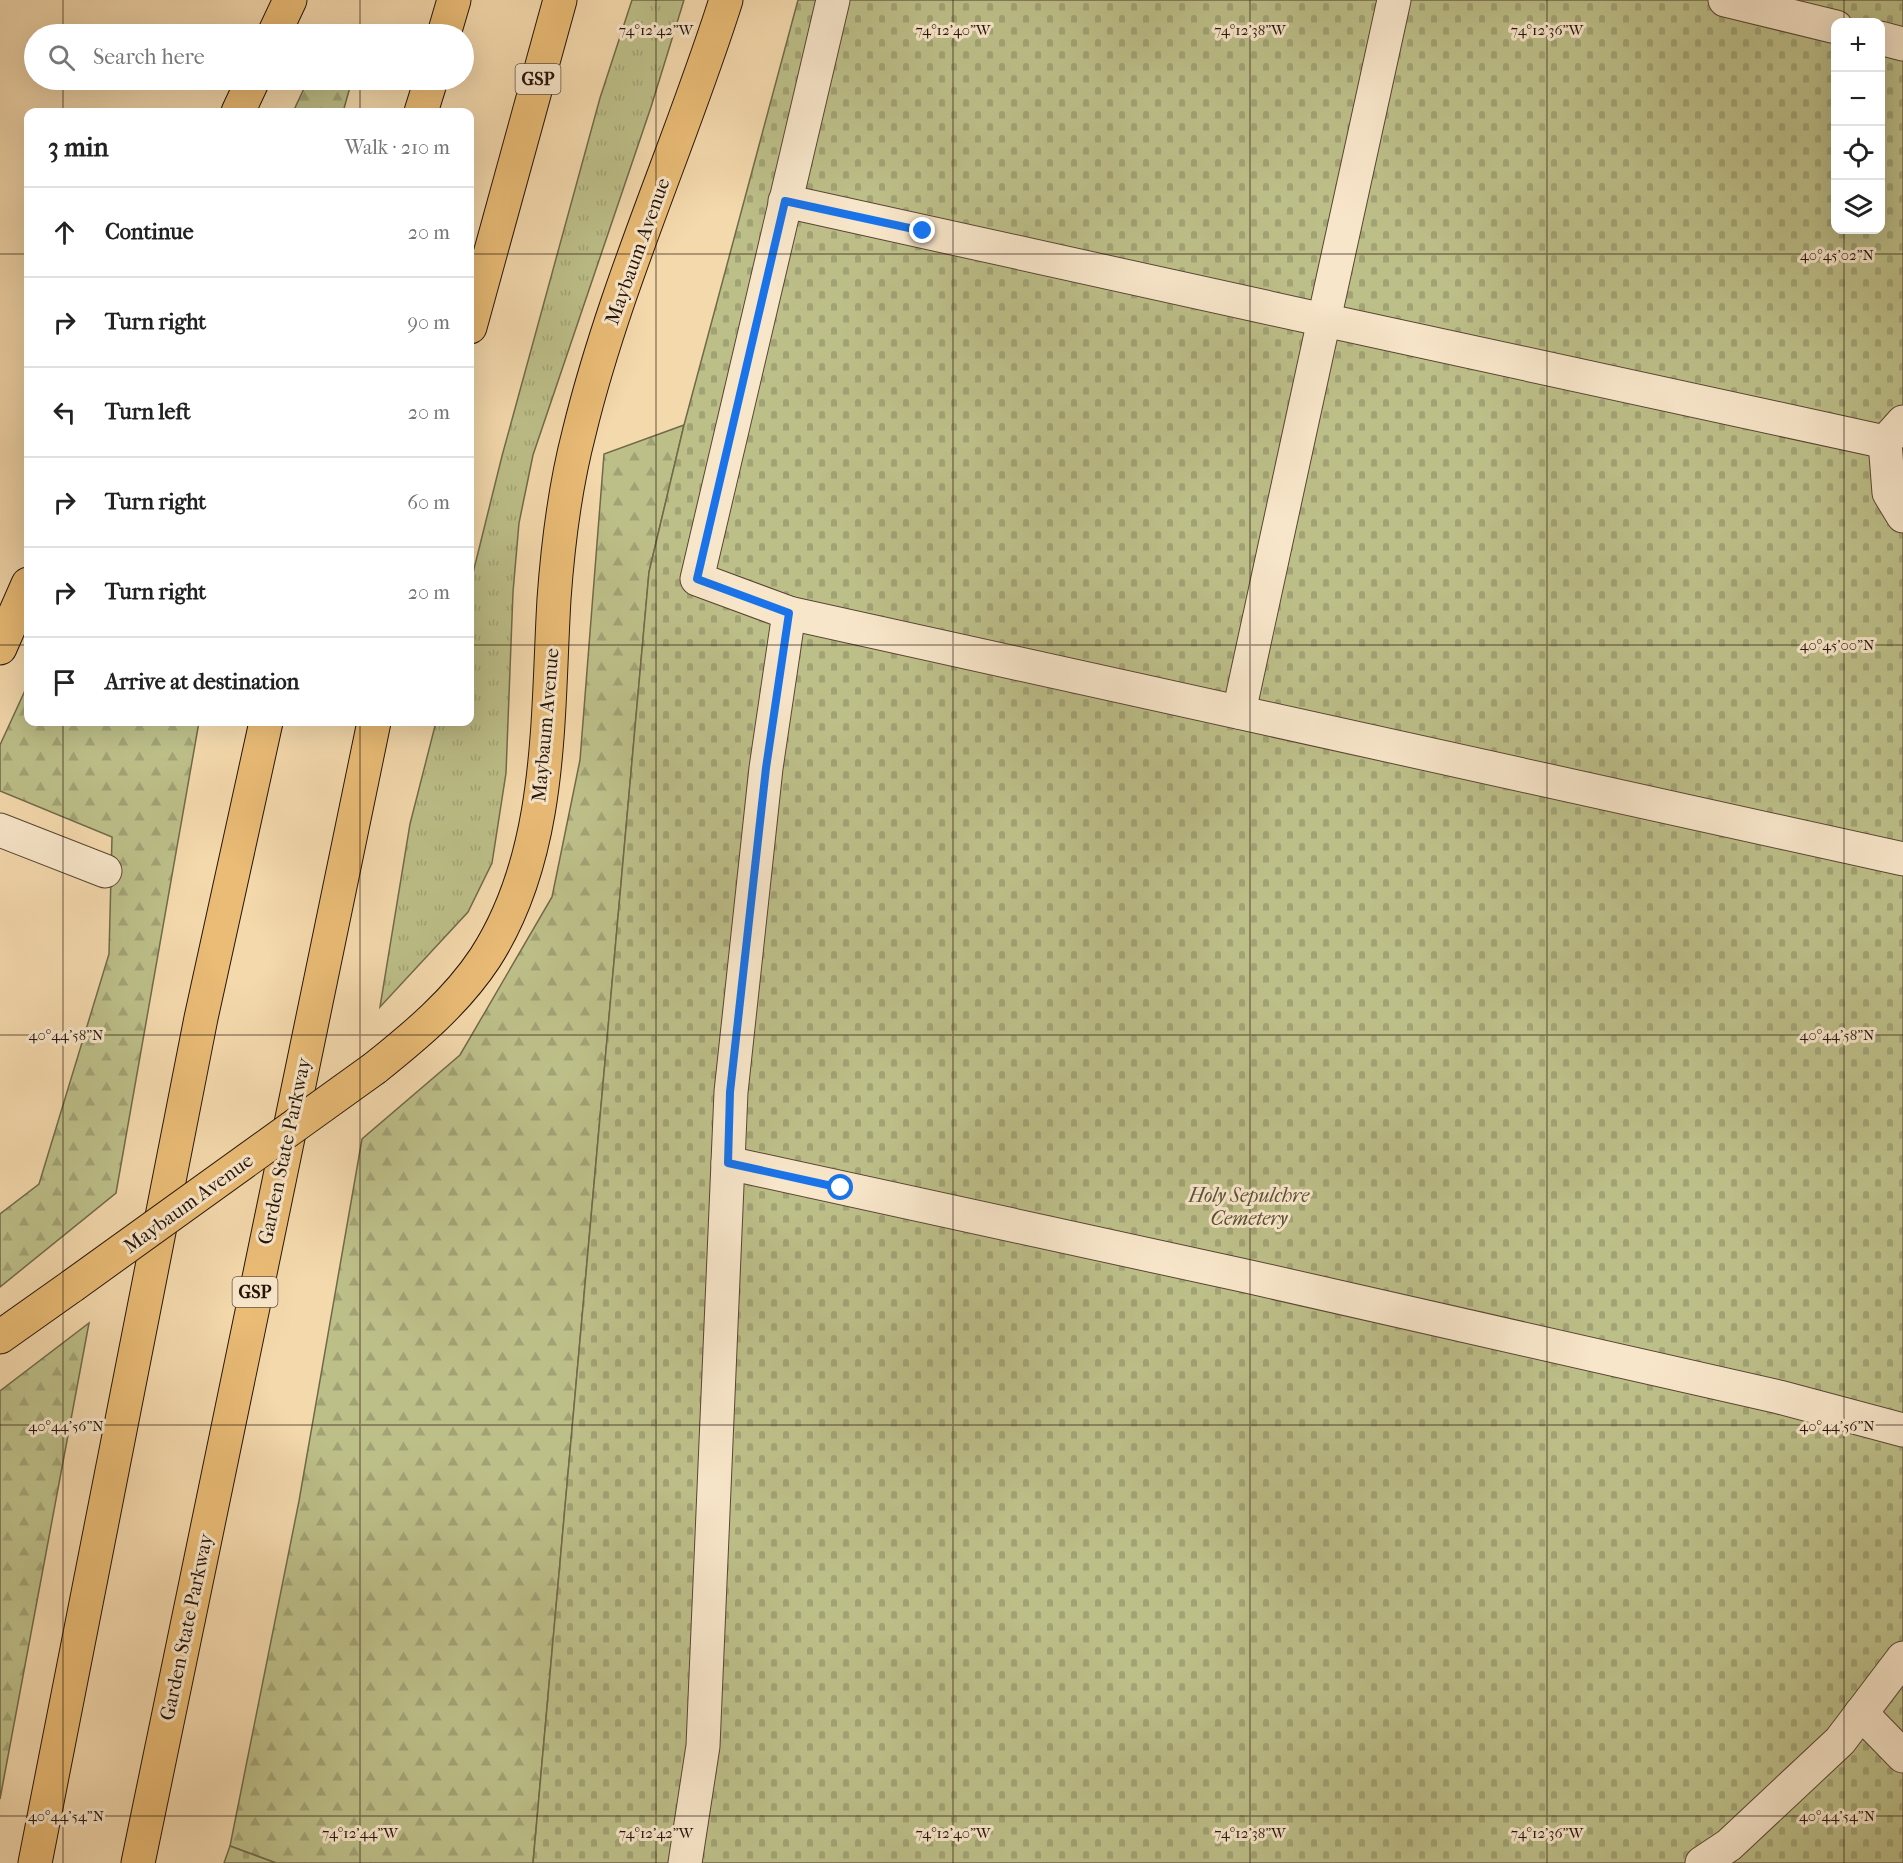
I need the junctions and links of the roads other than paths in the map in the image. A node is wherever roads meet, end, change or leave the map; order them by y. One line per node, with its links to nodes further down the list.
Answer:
1 (290, 0): 8 (main road)
2 (454, 0): 9 (main road)
3 (560, 0): 18 (main road, GSP)
4 (726, 0): 32 (main road, Maybaum Avenue, bridge)
5 (833, 0): 17 (street)
6 (1394, 0): 19 (street)
7 (1725, 0): 10 (street)
8 (279, 24)
9 (447, 24)
10 (1831, 26)
11 (1885, 39): 12 (street)
12 (1903, 44)
13 (248, 90): 15 (main road)
14 (428, 90): 16 (main road)
15 (240, 108)
16 (422, 108)
17 (785, 201): 19 (street); 23 (street)
18 (474, 312)
19 (1324, 320): 20 (street); 25 (street)
20 (1894, 432): 21 (street)
21 (1903, 516)
22 (24, 593): 24 (main road)
23 (789, 613): 25 (street); 31 (street)
24 (0, 648)
25 (1239, 712): 29 (street)
26 (265, 726): 37 (main road)
27 (373, 726): 38 (main road, Garden State Parkway / GSP)
28 (0, 830): 30 (street)
29 (1903, 859)
30 (105, 871)
31 (728, 1163): 33 (street); 39 (street)
32 (0, 1337)
33 (1903, 1430)
34 (1903, 1658): 35 (street)
35 (1861, 1713): 36 (street); 40 (street)
36 (1903, 1756)
37 (35, 1863)
38 (138, 1863)
39 (685, 1863)
40 (1702, 1863)

